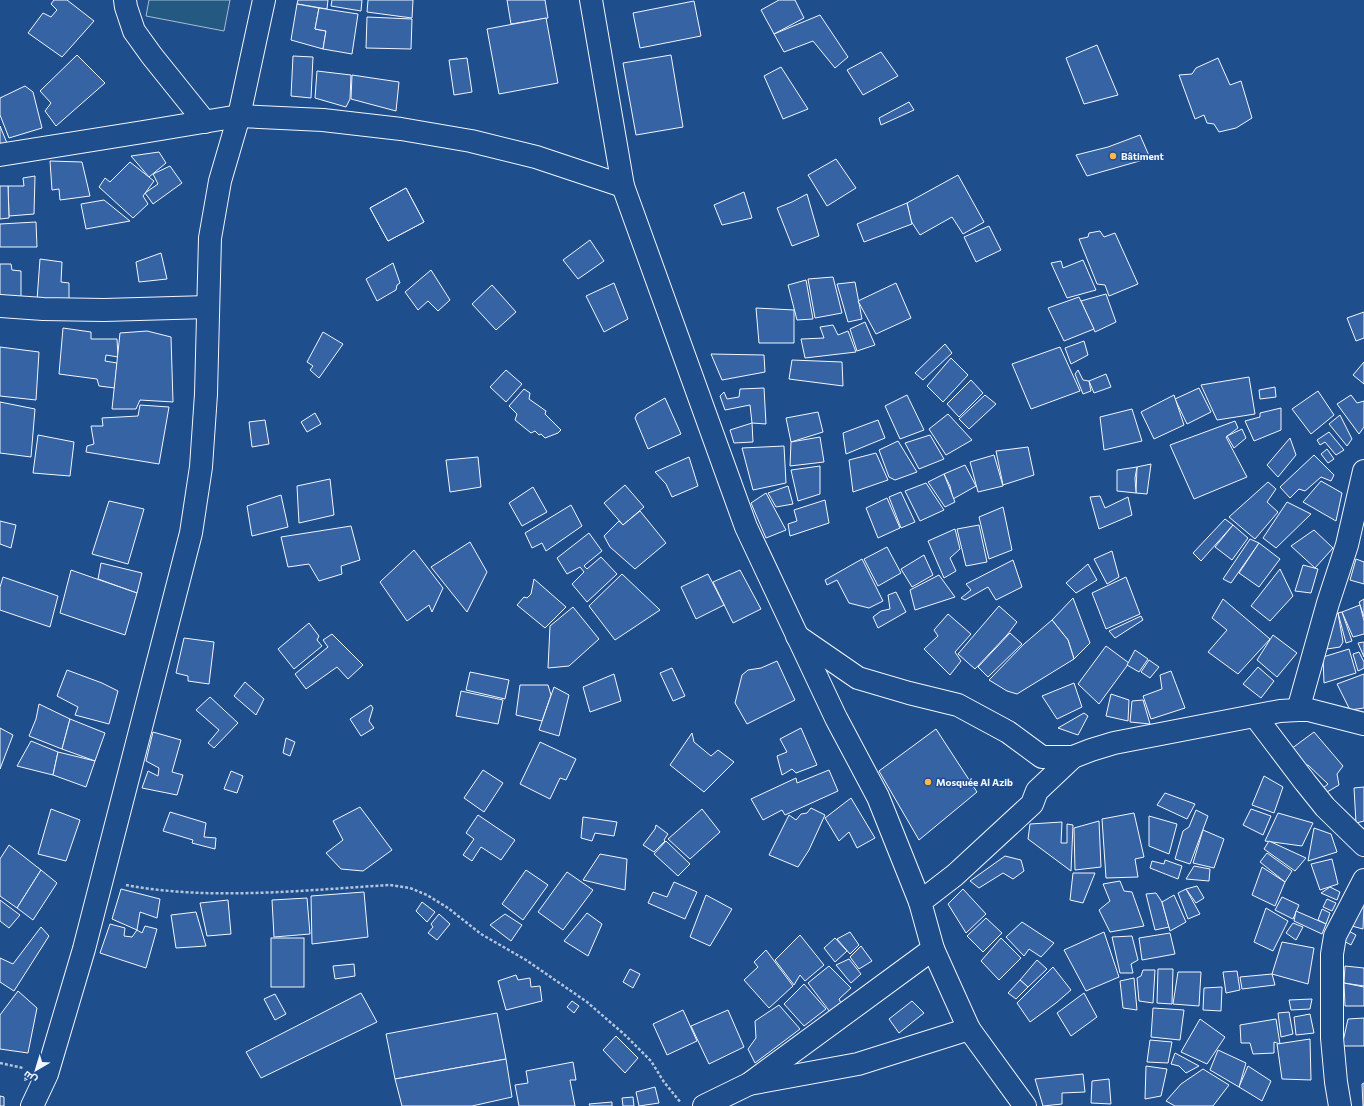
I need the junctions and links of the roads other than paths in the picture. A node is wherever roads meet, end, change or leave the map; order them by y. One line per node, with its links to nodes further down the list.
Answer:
1 (126, 0): 5 (street)
2 (264, 0): 4 (street)
3 (591, 0): 7 (street)
4 (239, 116): 5 (street); 7 (street); 9 (street)
5 (205, 122): 6 (street)
6 (0, 154)
7 (623, 186): 11 (street)
8 (0, 306): 9 (street)
9 (208, 307): 22 (street)
10 (1364, 471): 12 (street)
11 (796, 636): 15 (street); 18 (street)
12 (1298, 710): 13 (street); 14 (street)
13 (1255, 716): 15 (street); 16 (street)
14 (1364, 724)
15 (1073, 757): 18 (street)
16 (1364, 845)
17 (1364, 880): 25 (street)
18 (920, 902): 19 (street)
19 (933, 949): 20 (street); 21 (street)
20 (969, 1029): 21 (street); 24 (street)
21 (749, 1084): 23 (street)
22 (32, 1106)
23 (704, 1106)
24 (1025, 1106)
25 (1340, 1106)

